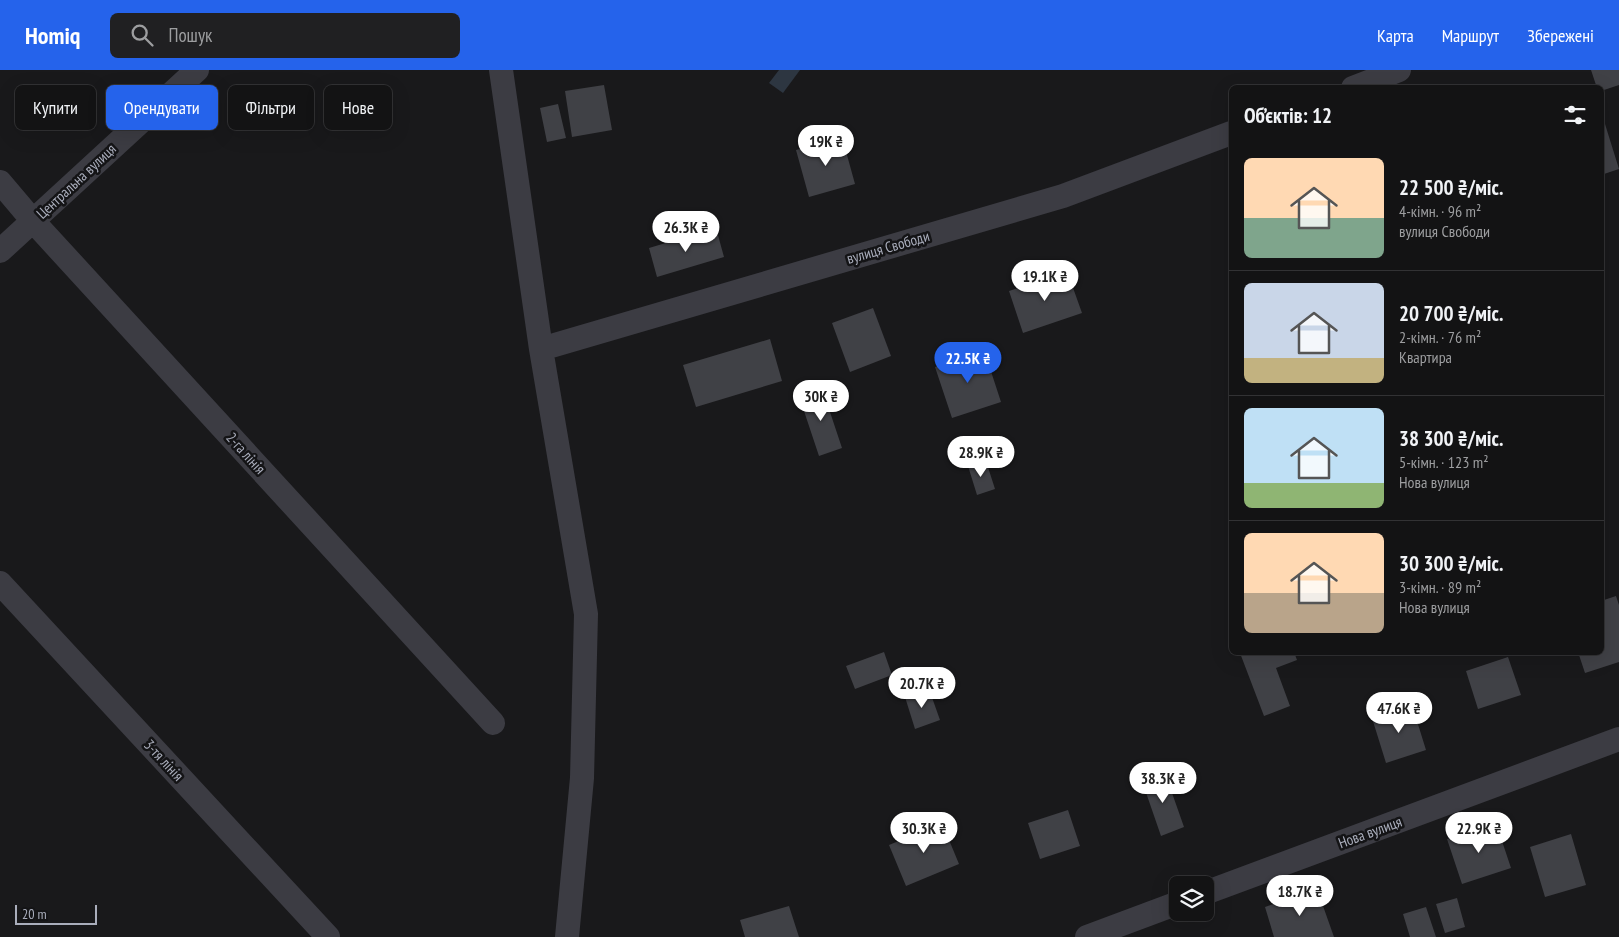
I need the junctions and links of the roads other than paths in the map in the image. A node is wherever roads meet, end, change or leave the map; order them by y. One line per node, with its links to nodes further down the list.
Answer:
1 (197, 70): 7 (street, Центральна вулиця)
2 (501, 70): 9 (street)
3 (1399, 70): 4 (street)
4 (1361, 85)
5 (1229, 134): 9 (street, вулиця Свободи)
6 (0, 182): 7 (street, 2-га лінія)
7 (33, 221): 8 (street, Центральна вулиця); 11 (street, 2-га лінія)
8 (0, 251)
9 (540, 349): 16 (street)
10 (0, 584): 15 (street, 3-тя лінія)
11 (493, 723)
12 (1619, 739): 13 (street, Нова вулиця)
13 (1214, 890)
14 (1169, 906): 17 (street)
15 (328, 937)
16 (567, 937)
17 (1087, 937)

